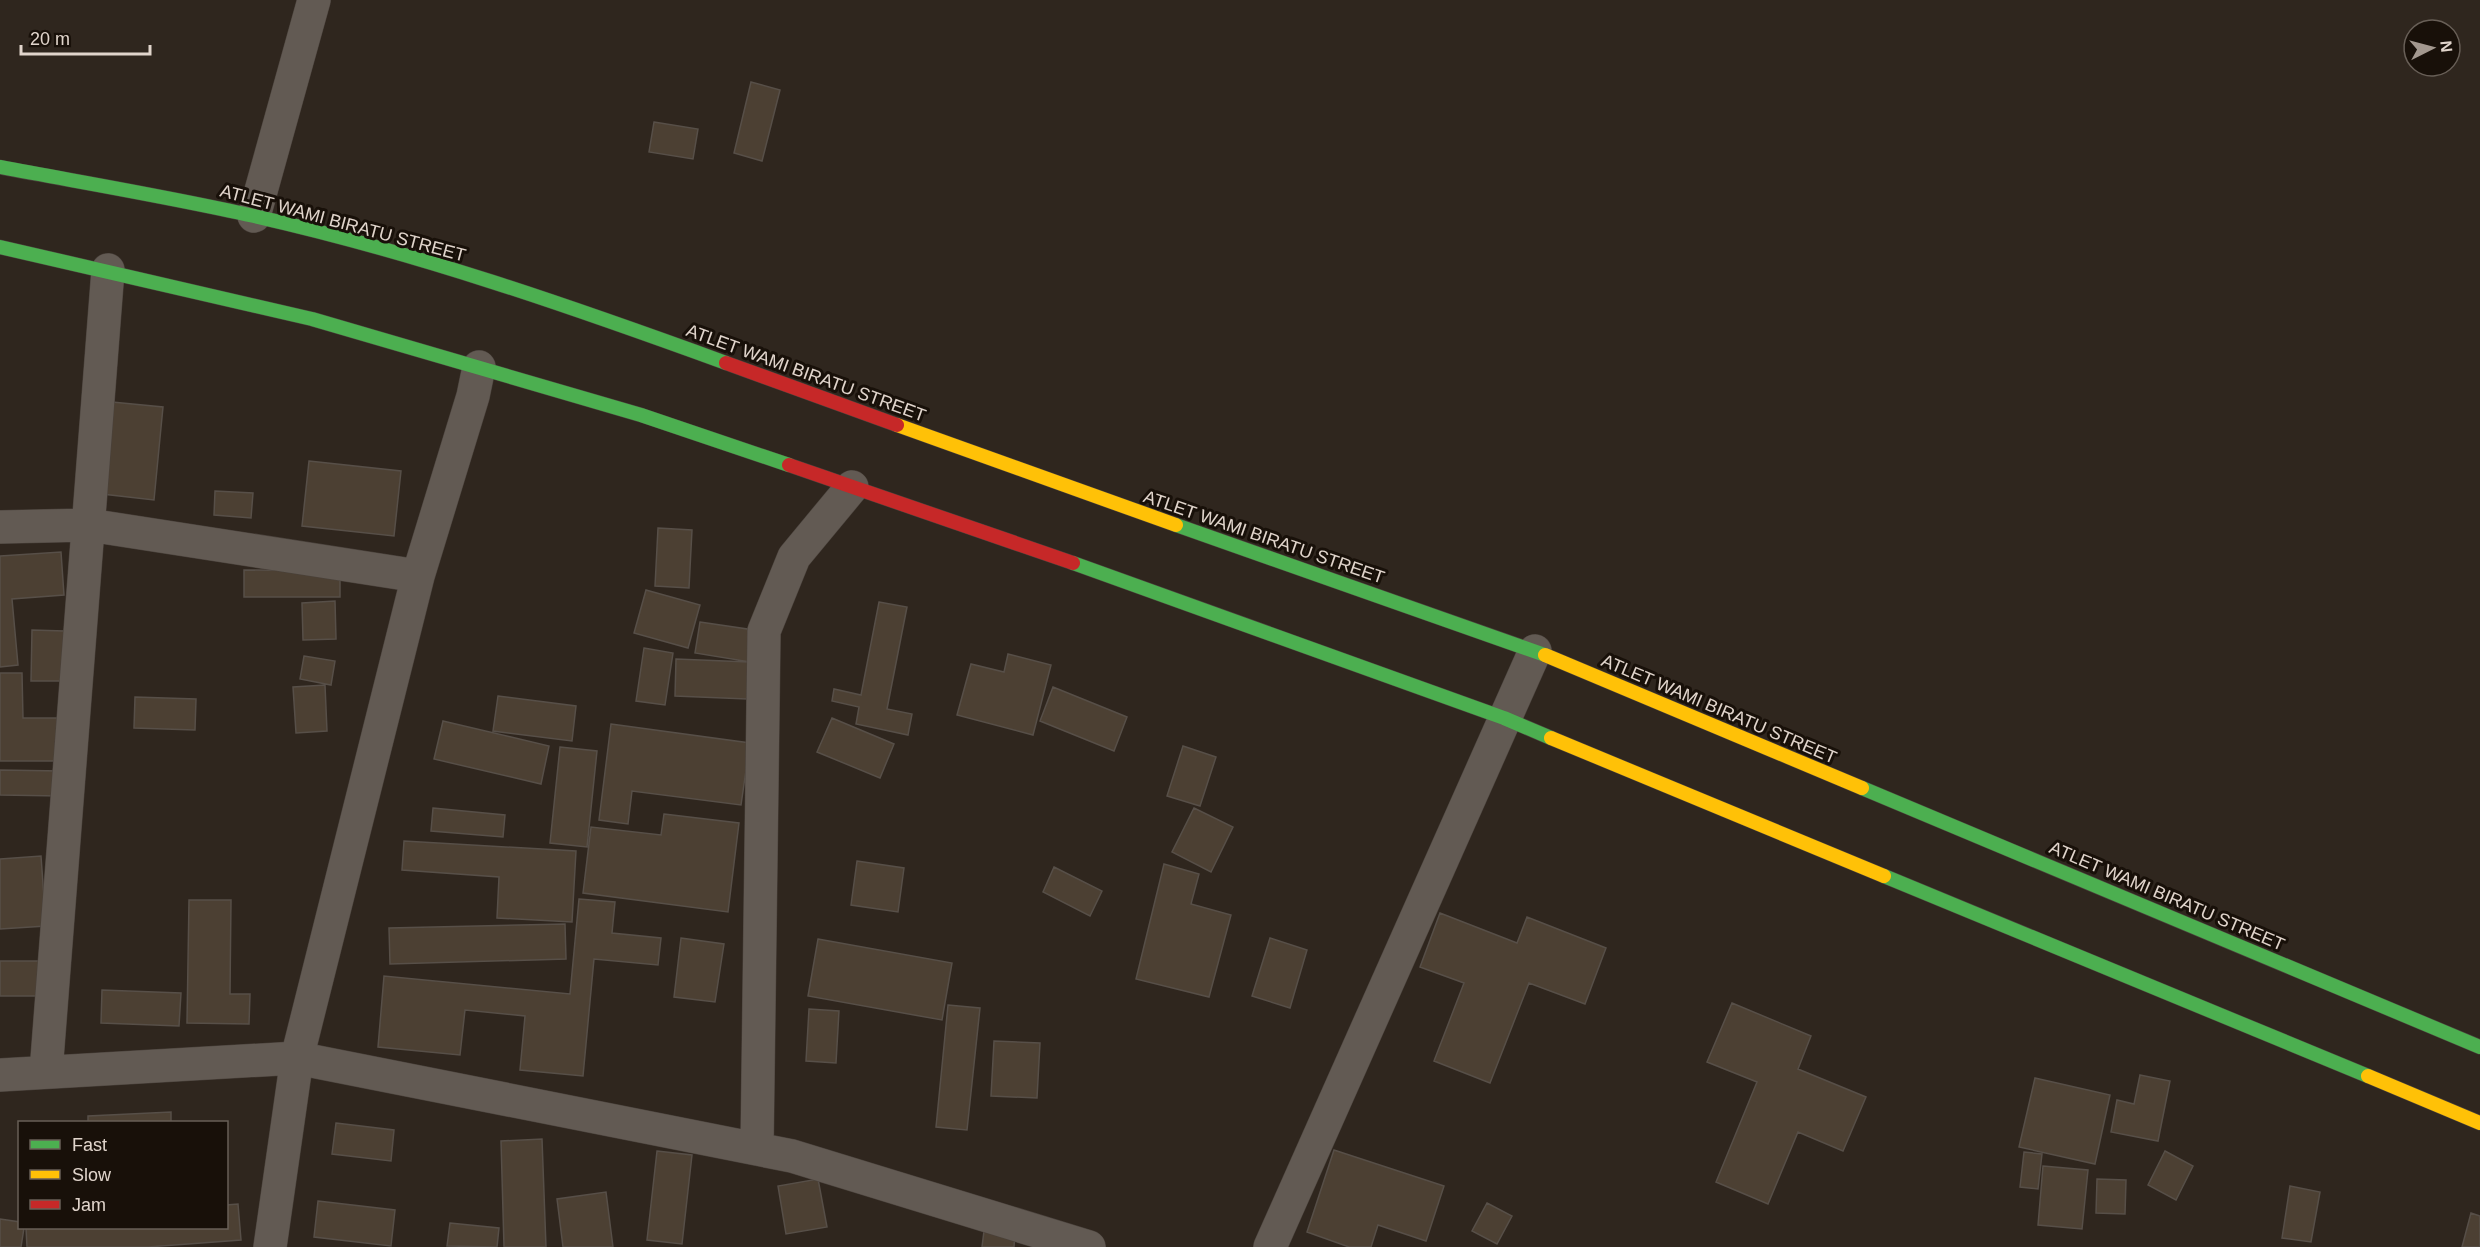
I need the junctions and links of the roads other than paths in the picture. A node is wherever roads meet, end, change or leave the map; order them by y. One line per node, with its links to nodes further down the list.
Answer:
1 (314, 0): 3 (street)
2 (0, 167): 3 (main road, ATLET WAMI BIRATU STREET)
3 (254, 216): 11 (main road, ATLET WAMI BIRATU STREET)
4 (0, 247): 5 (main road)
5 (108, 270): 6 (main road); 8 (street)
6 (479, 367): 7 (main road); 10 (street)
7 (852, 486): 12 (main road); 18 (street)
8 (88, 525): 9 (street); 10 (street); 15 (street)
9 (0, 526)
10 (418, 576): 14 (street)
11 (1535, 651): 12 (street); 13 (main road, ATLET WAMI BIRATU STREET)
12 (1504, 718): 17 (main road); 21 (street)
13 (2480, 1047)
14 (297, 1058): 15 (street); 18 (street); 19 (street)
15 (46, 1072): 16 (street)
16 (0, 1075)
17 (2480, 1124)
18 (757, 1149): 20 (street)
19 (270, 1247)
20 (1089, 1247)
21 (1270, 1247)

